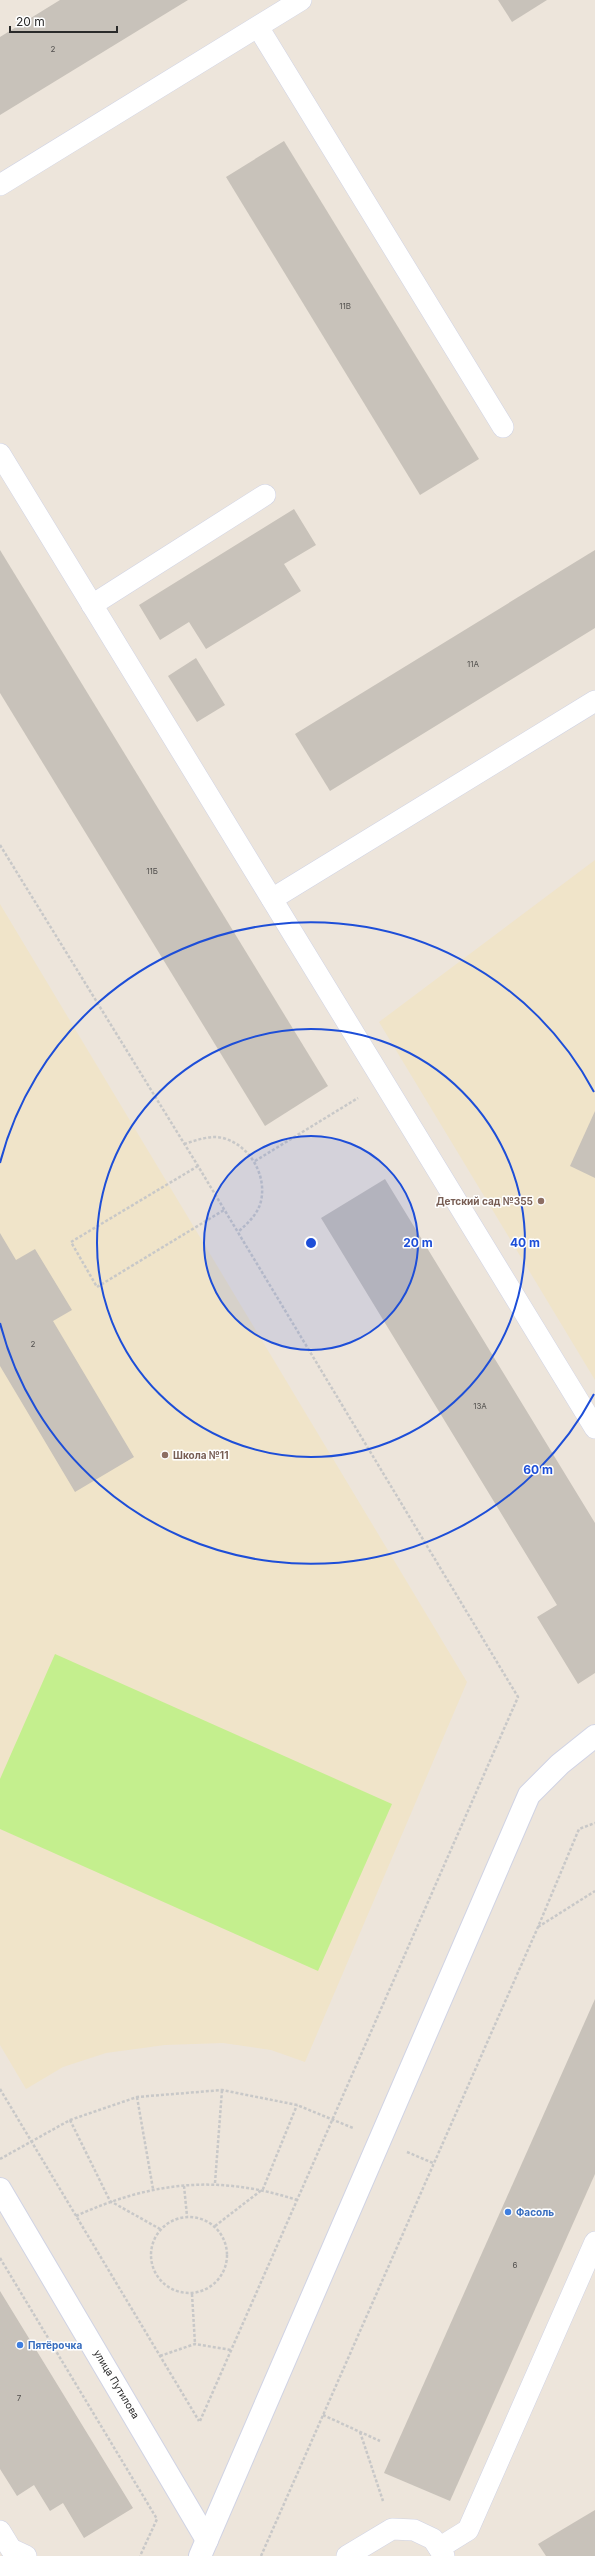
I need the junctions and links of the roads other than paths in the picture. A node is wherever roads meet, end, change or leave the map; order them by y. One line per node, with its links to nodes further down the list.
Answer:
1 (301, 0): 2 (lane)
2 (258, 26): 3 (lane); 4 (lane)
3 (0, 185)
4 (503, 427)
5 (0, 454): 7 (lane)
6 (265, 495): 7 (lane)
7 (92, 604): 9 (lane)
8 (595, 701): 9 (lane)
9 (272, 899): 10 (lane)
10 (595, 1428)
11 (595, 1736): 15 (street)
12 (0, 2189): 15 (street, улица Путилова)
13 (595, 2242): 16 (lane)
14 (0, 2531): 17 (lane)
15 (204, 2548)
16 (441, 2552): 18 (lane)
17 (26, 2556)
18 (347, 2556)

